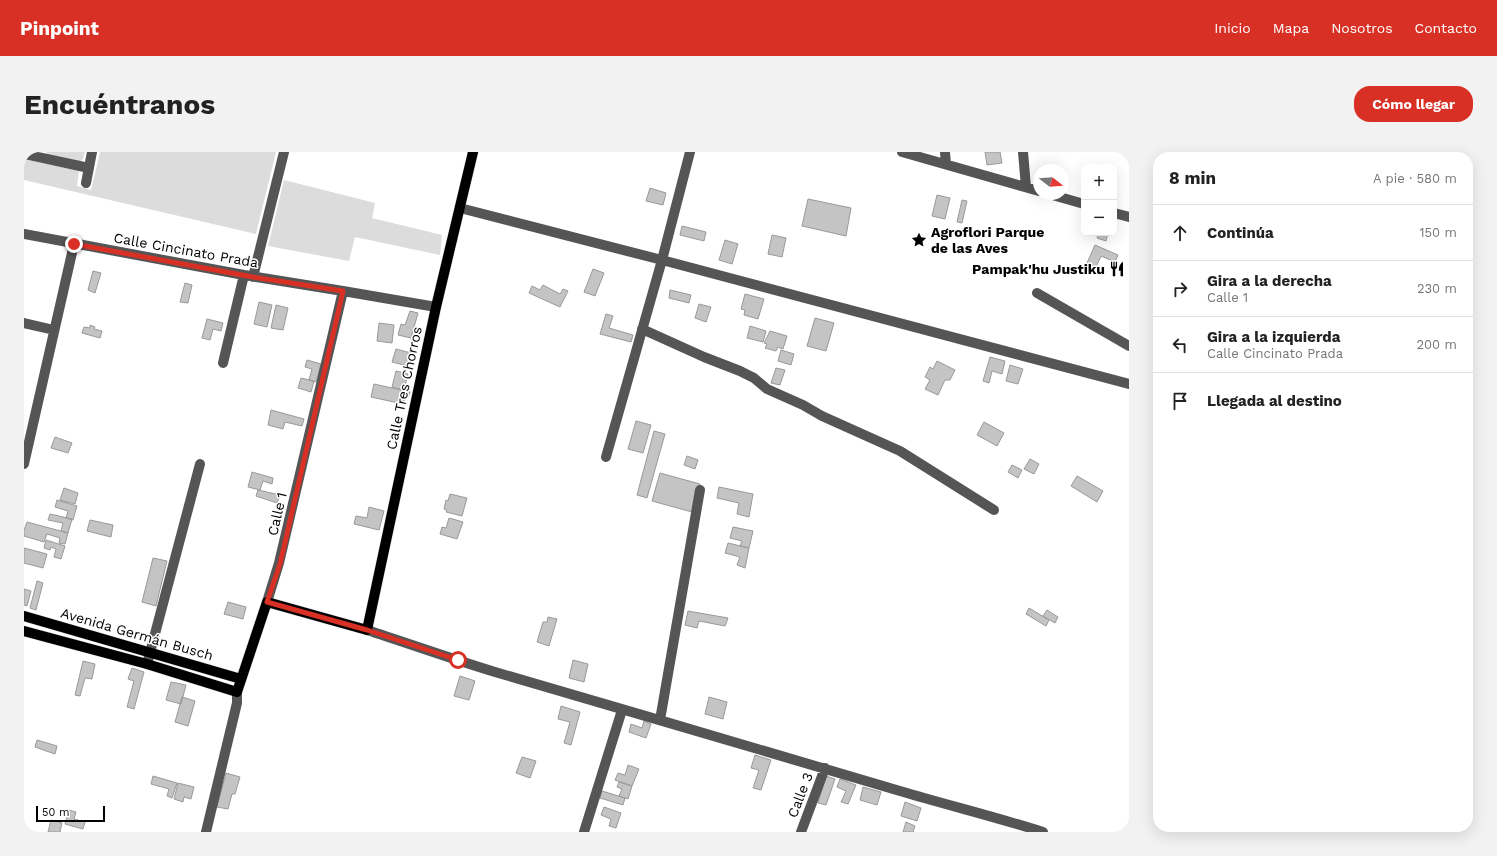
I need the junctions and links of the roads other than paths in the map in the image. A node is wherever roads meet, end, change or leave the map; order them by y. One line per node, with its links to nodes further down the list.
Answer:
1 (92, 152): 11 (street)
2 (284, 152): 23 (street)
3 (473, 152): 17 (main road, Calle Tres Chorros)
4 (690, 152): 22 (street)
5 (902, 152): 10 (street)
6 (945, 152): 10 (street)
7 (1023, 152): 13 (street)
8 (24, 154): 9 (street)
9 (40, 155): 11 (street)
10 (946, 164): 13 (street)
11 (89, 168): 12 (street)
12 (86, 184)
13 (1026, 187): 14 (street)
14 (1033, 189)
15 (1069, 200): 16 (street)
16 (1081, 203)
17 (460, 208): 22 (street); 26 (main road, Calle Tres Chorros)
18 (1117, 213): 19 (street)
19 (1129, 217)
20 (24, 234): 21 (street, Calle Cincinato Prada)
21 (74, 244): 23 (street, Calle Cincinato Prada); 29 (street)
22 (662, 260): 28 (street); 32 (street)
23 (249, 276): 24 (street, Calle Cincinato Prada); 31 (street)
24 (343, 291): 26 (street); 39 (street, Calle 1)
25 (1037, 293): 30 (street)
26 (436, 307): 41 (main road, Calle Tres Chorros)
27 (24, 323): 29 (street)
28 (642, 329): 34 (street); 38 (street)
29 (54, 330): 33 (street)
30 (1129, 346)
31 (223, 363)
32 (1129, 384)
33 (28, 428): 35 (street)
34 (606, 457)
35 (24, 464)
36 (200, 464): 43 (street)
37 (700, 490): 48 (street)
38 (994, 510)
39 (267, 602): 41 (main road); 45 (main road, Calle 1)
40 (24, 616): 43 (main road, Avenida Germán Busch)
41 (367, 630): 47 (street)
42 (24, 631): 44 (main road, Avenida Germán Busch)
43 (149, 652): 44 (street); 45 (main road, Avenida Germán Busch)
44 (147, 664): 46 (main road, Avenida Germán Busch)
45 (241, 679): 46 (main road, Calle 1)
46 (237, 692): 50 (street, Calle 1)
47 (622, 710): 48 (street); 51 (street)
48 (660, 720): 49 (street)
49 (825, 768): 52 (street, Calle 3); 53 (street)
50 (206, 832)
51 (584, 832)
52 (801, 832)
53 (1043, 832)

